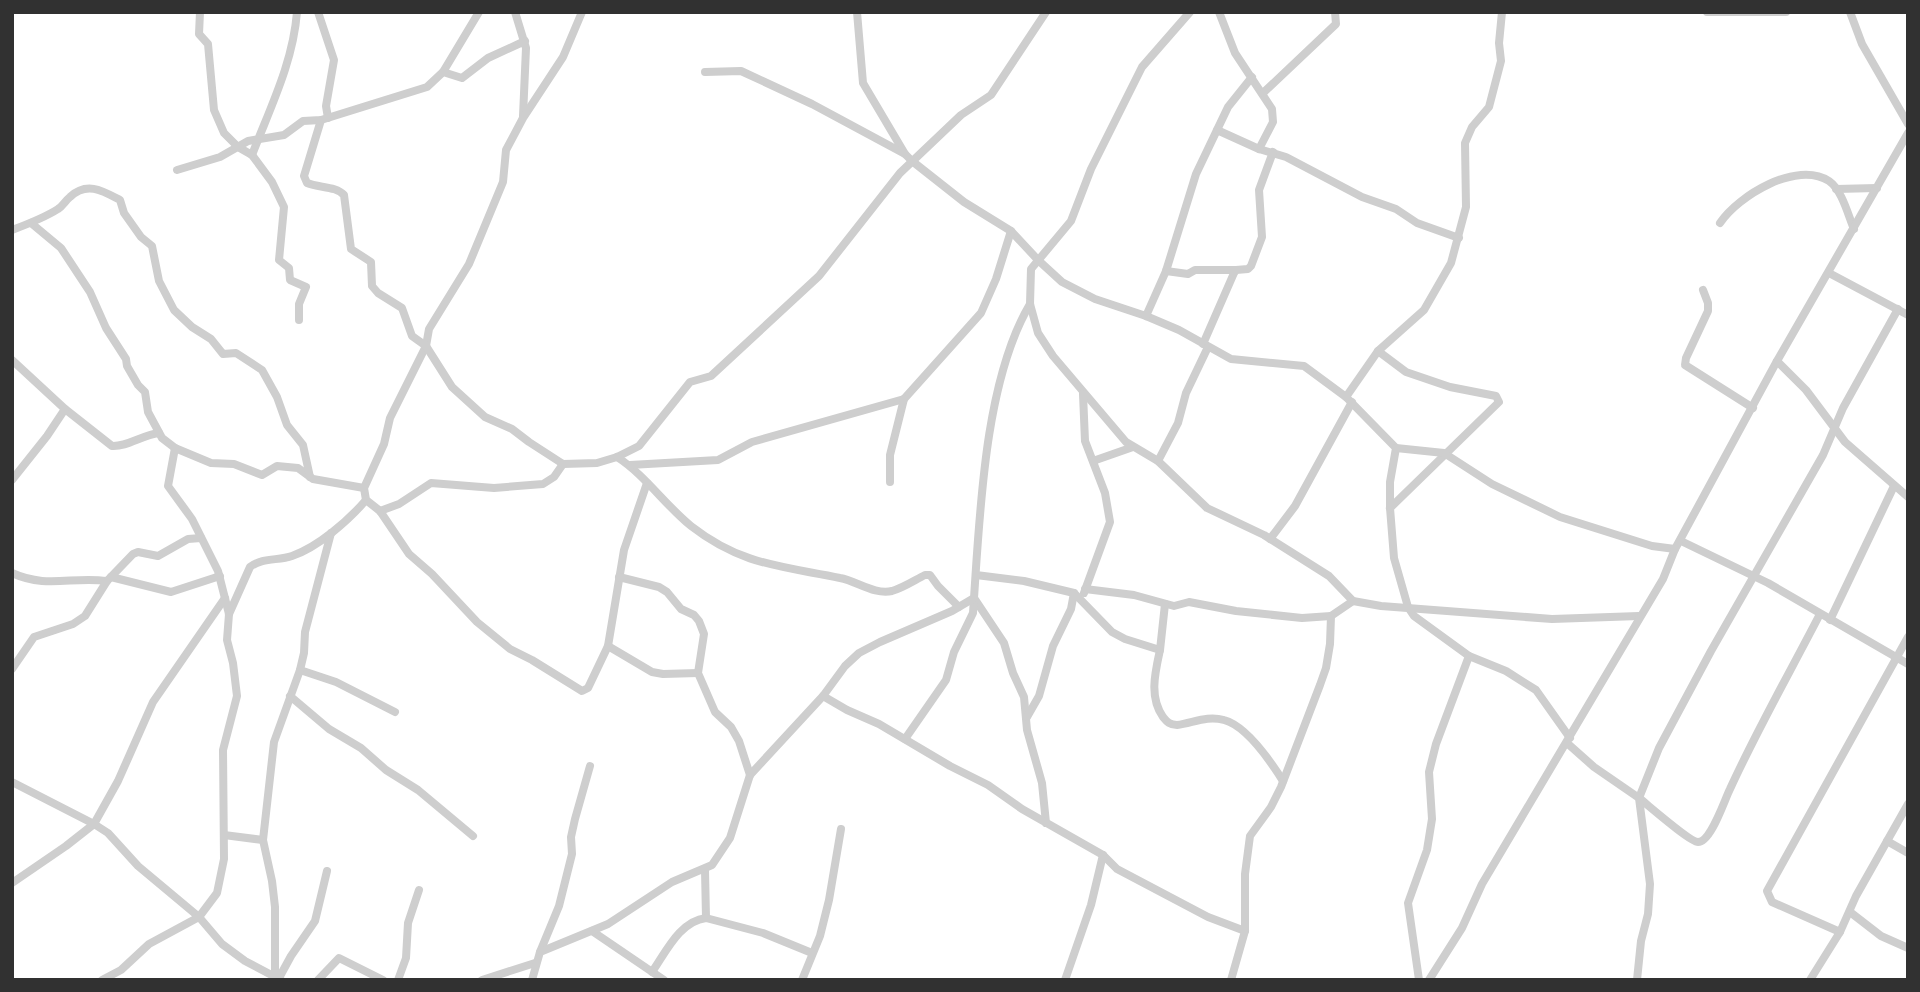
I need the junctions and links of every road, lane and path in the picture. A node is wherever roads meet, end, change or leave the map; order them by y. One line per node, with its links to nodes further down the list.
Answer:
1 (200, 12): 27 (street)
2 (296, 12): 26 (street)
3 (318, 12): 22 (street)
4 (480, 12): 17 (street)
5 (582, 12): 21 (street)
6 (857, 12): 30 (street)
7 (1190, 12): 42 (street)
8 (1219, 12): 19 (street)
9 (1335, 12): 20 (street)
10 (1502, 12): 41 (street)
11 (1707, 12): 12 (street)
12 (1786, 12)
13 (1850, 12): 23 (street)
14 (516, 13): 16 (street)
15 (1046, 13): 32 (street)
16 (525, 41): 17 (street); 21 (street)
17 (443, 72): 22 (street)
18 (705, 72): 30 (street)
19 (1252, 77): 20 (street); 24 (street)
20 (1263, 93): 28 (street)
21 (523, 118): 53 (street)
22 (325, 119): 26 (street); 53 (street)
23 (1908, 124)
24 (1217, 130): 28 (street); 44 (street)
25 (1908, 133): 34 (street)
26 (259, 138): 27 (street); 31 (street)
27 (238, 147): 31 (street); 33 (street)
28 (1259, 149): 29 (street)
29 (1273, 152): 41 (street); 43 (street)
30 (905, 153): 32 (street)
31 (252, 155): 51 (street)
32 (912, 161): 40 (street); 68 (street)
33 (177, 170)
34 (1877, 188): 35 (street); 38 (street)
35 (1836, 189): 37 (street); 38 (street)
36 (31, 223): 39 (street); 63 (street); 73 (street)
37 (1720, 223)
38 (1854, 229): 45 (street)
39 (12, 230)
40 (1011, 231): 42 (street); 58 (street)
41 (1459, 238): 54 (street)
42 (1038, 260): 47 (street); 50 (street)
43 (1236, 270): 44 (street); 52 (street)
44 (1167, 271): 50 (street)
45 (1829, 273): 48 (street); 56 (street)
46 (1703, 290): 60 (street)
47 (1030, 304): 57 (street); 89 (street)
48 (1898, 309): 49 (street); 62 (street)
49 (1908, 315)
50 (1146, 316): 52 (street)
51 (299, 320)
52 (1206, 345): 59 (street); 70 (street)
53 (426, 346): 71 (street); 78 (street)
54 (1378, 351): 59 (street); 67 (street)
55 (12, 360): 61 (street)
56 (1777, 361): 60 (street); 62 (street)
57 (1083, 394): 64 (street); 69 (street)
58 (904, 399): 72 (street); 75 (street)
59 (1349, 399): 66 (street); 85 (street)
60 (1753, 408): 86 (street)
61 (65, 409): 63 (street); 74 (street)
62 (1835, 428): 77 (street); 92 (street)
63 (159, 433): 65 (street)
64 (1133, 447): 69 (street); 70 (street)
65 (175, 448): 73 (street); 84 (street)
66 (1396, 448): 67 (street); 81 (street)
67 (1444, 453): 81 (street); 87 (street)
68 (617, 457): 71 (street); 72 (street)
69 (1093, 461): 94 (street)
70 (1158, 461): 85 (street)
71 (563, 464): 82 (street)
72 (629, 465): 76 (street)
73 (310, 477): 78 (street)
74 (12, 480)
75 (890, 482)
76 (647, 483): 91 (street); 101 (street)
77 (1894, 486): 79 (street); 107 (street)
78 (364, 488): 80 (street)
79 (1908, 497)
80 (366, 500): 82 (street); 83 (street)
81 (1390, 508): 102 (street)
82 (380, 511): 109 (street)
83 (331, 533): 103 (street); 115 (street)
84 (201, 538): 90 (street); 93 (street)
85 (1270, 539): 99 (street)
86 (1681, 541): 87 (street); 92 (street)
87 (1675, 549): 106 (street)
88 (12, 573): 93 (street)
89 (976, 575): 95 (street); 97 (street)
90 (220, 576): 93 (street); 96 (street)
91 (619, 577): 109 (street); 116 (street)
92 (1754, 578): 104 (street); 127 (street)
93 (109, 579): 114 (street)
94 (1085, 589): 98 (street); 100 (street)
95 (1074, 593): 98 (street); 120 (street)
96 (225, 598): 103 (street); 130 (street)
97 (974, 598): 101 (street); 120 (street); 121 (street)
98 (1082, 599): 110 (street)
99 (1353, 601): 102 (street); 105 (street)
100 (1164, 604): 105 (street); 110 (street)
101 (959, 607): 118 (street)
102 (1408, 607): 106 (street); 111 (street)
103 (229, 614): 132 (street)
104 (1820, 614): 107 (street); 127 (street)
105 (1331, 616): 125 (street)
106 (1639, 616): 122 (street)
107 (1830, 620): 112 (street)
108 (1908, 637): 112 (street)
109 (608, 646): 116 (street)
110 (1160, 650): 125 (street)
111 (1469, 656): 122 (street); 164 (street)
112 (1895, 657): 113 (street); 147 (street)
113 (1908, 664)
114 (12, 669)
115 (300, 670): 117 (street); 119 (street)
116 (698, 673): 124 (street)
117 (290, 696): 133 (street); 134 (street)
118 (823, 696): 121 (street); 124 (street)
119 (395, 712)
120 (1027, 717): 129 (street)
121 (905, 739): 129 (street)
122 (1568, 740): 127 (street); 165 (street)
123 (590, 766): 149 (street)
124 (750, 775): 138 (street)
125 (1283, 781): 146 (street)
126 (12, 782): 130 (street)
127 (1639, 797): 166 (street)
128 (1908, 804): 135 (street)
129 (1046, 823): 137 (street)
130 (94, 824): 140 (street); 143 (street)
131 (841, 830): 150 (street)
132 (224, 835): 134 (street); 143 (street)
133 (473, 836)
134 (262, 840): 153 (street)
135 (1887, 841): 136 (street); 142 (street)
136 (1908, 853)
137 (1103, 855): 146 (street); 162 (street)
138 (705, 870): 144 (street); 145 (street)
139 (327, 871): 153 (street)
140 (12, 883)
141 (419, 890): 157 (street)
142 (1850, 912): 147 (street); 148 (street)
143 (199, 917): 153 (street); 154 (street)
144 (706, 918): 150 (street); 152 (street)
145 (592, 931): 149 (street); 152 (street)
146 (1245, 931): 163 (street)
147 (1840, 932): 167 (street)
148 (1908, 948)
149 (540, 952): 151 (street)
150 (812, 953): 161 (street)
151 (535, 963): 158 (street); 159 (street)
152 (652, 972): 160 (street)
153 (278, 979)
154 (102, 980)
155 (318, 980): 156 (street)
156 (383, 980)
157 (398, 980)
158 (482, 980)
159 (531, 980)
160 (664, 980)
161 (802, 980)
162 (1065, 980)
163 (1231, 980)
164 (1419, 980)
165 (1429, 980)
166 (1637, 980)
167 (1810, 980)

